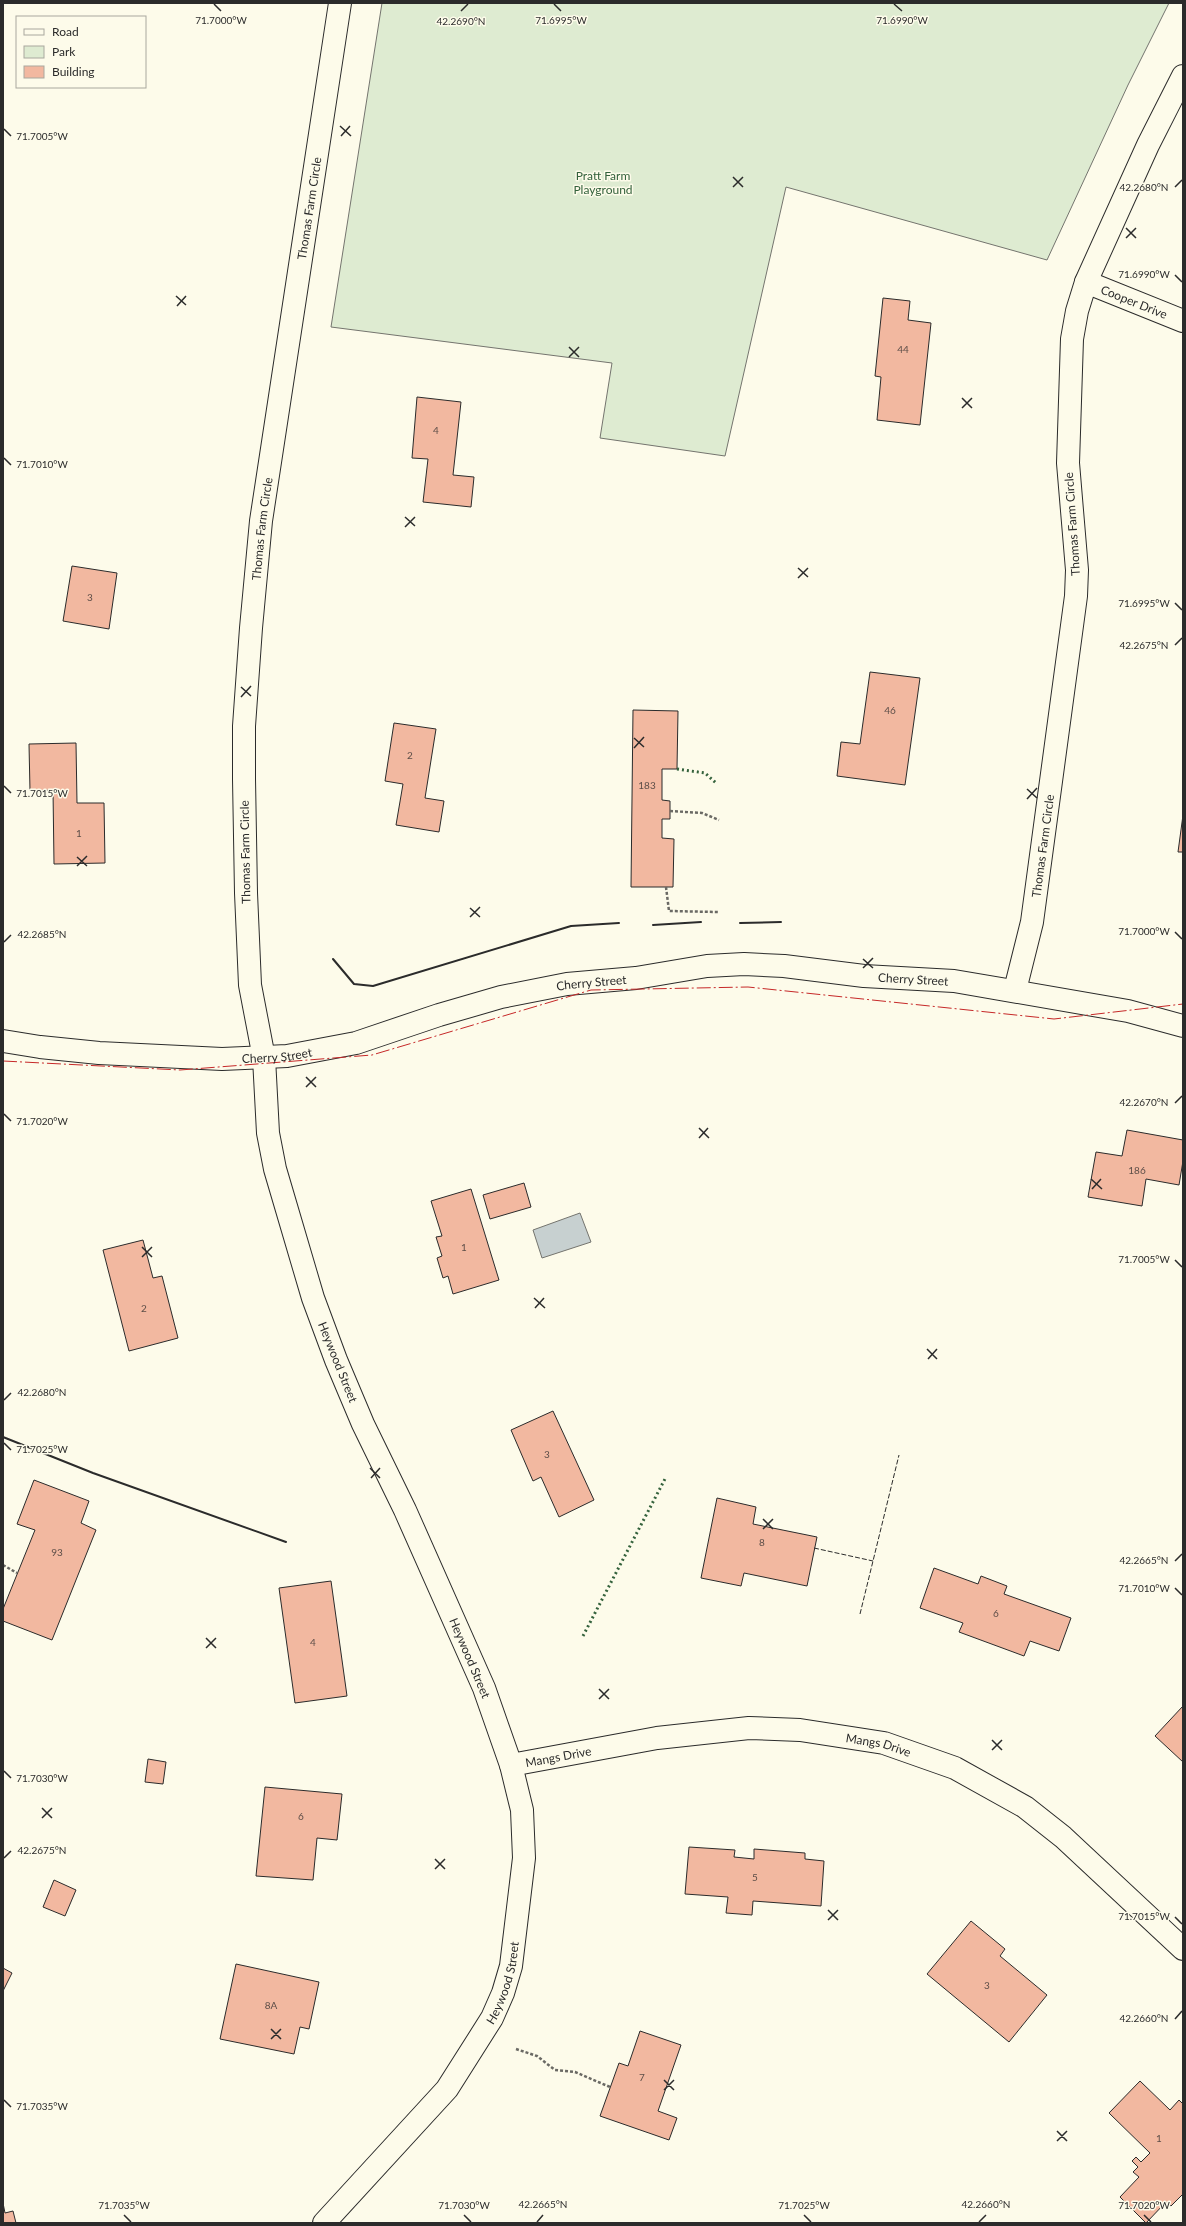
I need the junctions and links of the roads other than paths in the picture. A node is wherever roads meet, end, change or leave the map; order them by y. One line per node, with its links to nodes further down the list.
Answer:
1 (340, 3): 8 (street, Thomas Farm Circle)
2 (1183, 76): 3 (street, Thomas Farm Circle)
3 (1086, 282): 4 (street, Cooper Drive); 5 (street, Thomas Farm Circle)
4 (1183, 321)
5 (1015, 990): 6 (street, Cherry Street); 8 (street, Cherry Street)
6 (1183, 1026)
7 (3, 1041): 8 (street, Cherry Street)
8 (264, 1058): 9 (street, Heywood Street)
9 (511, 1765): 10 (street, Mangs Drive); 11 (street, Heywood Street)
10 (1183, 1949)
11 (324, 2223)

